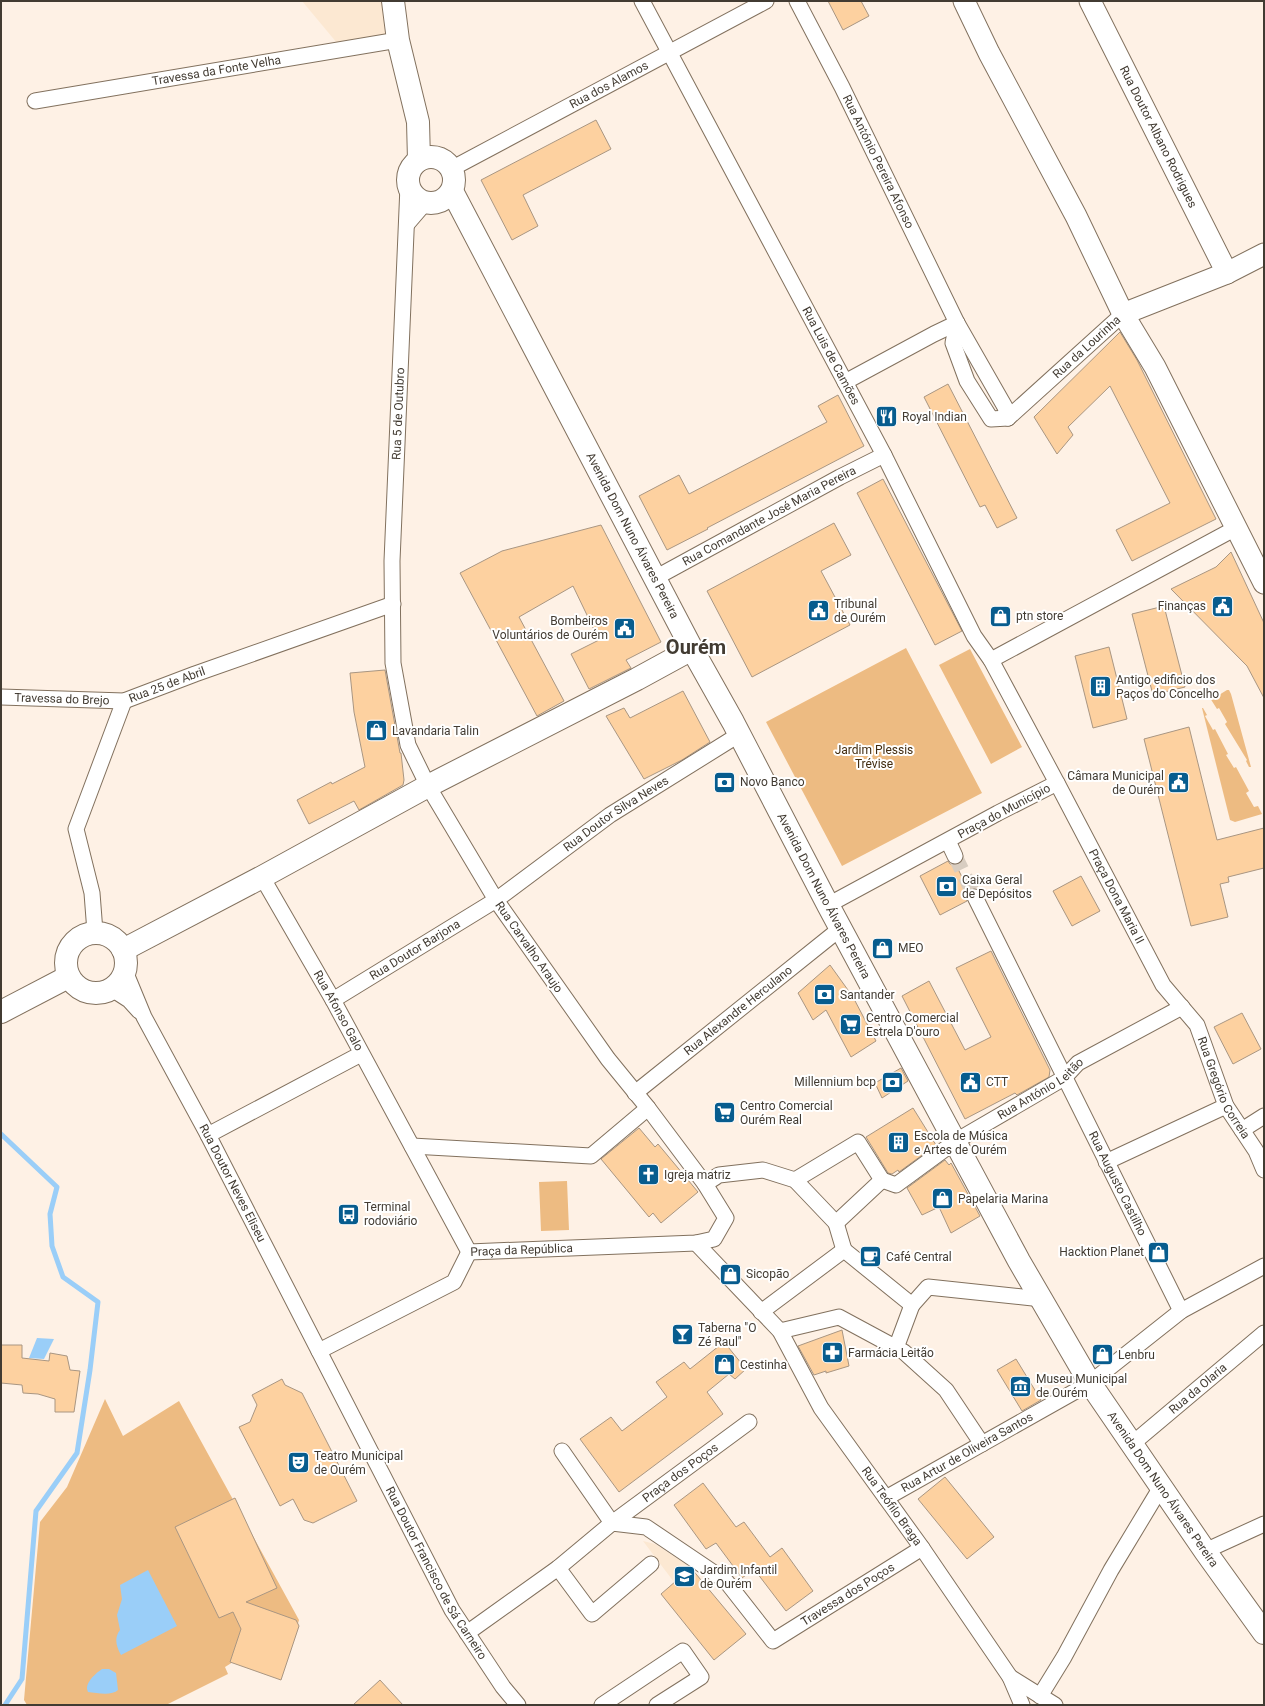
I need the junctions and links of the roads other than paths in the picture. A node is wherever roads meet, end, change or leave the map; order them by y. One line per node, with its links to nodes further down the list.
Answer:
1 (393, 1): 7 (main road)
2 (642, 1): 8 (street, Rua Luis de Camões)
3 (766, 1): 8 (street, Rua dos Alamos)
4 (797, 1): 17 (street, Rua António Pereira Afonso)
5 (964, 1): 16 (street)
6 (1090, 1): 15 (street, Rua Doutor Albano Rodrigues)
7 (398, 40): 9 (street, Travessa da Fonte Velha); 10 (main road)
8 (670, 52): 10 (street, Rua dos Alamos); 18 (street, Rua Luis de Camões)
9 (35, 101)
10 (436, 162): 11 (main road); 12 (main road)
11 (408, 186): 12 (main road); 13 (street, Rua 5 de Outubro)
12 (438, 199): 13 (street); 22 (main road, Avenida Dom Nuno Álvares Pereira)
13 (407, 224): 24 (street, Rua 5 de Outubro)
14 (1264, 254): 15 (street, Rua da Lourinha)
15 (1227, 272): 16 (street, Rua da Lourinha)
16 (1123, 314): 19 (street, Rua da Lourinha); 21 (street)
17 (957, 323): 18 (street); 19 (street, Rua António Pereira Afonso)
18 (846, 382): 20 (street, Rua Luis de Camões)
19 (1008, 418)
20 (884, 456): 22 (street, Rua Comandante José Maria Pereira); 26 (street, Rua Luis de Camões)
21 (1236, 528): 23 (street); 26 (street)
22 (655, 578): 25 (main road, Avenida Dom Nuno Álvares Pereira)
23 (1264, 583)
24 (393, 604): 28 (street, Rua 25 de Abril); 31 (street, Rua Carvalho Araujo)
25 (692, 648): 29 (main road, Avenida Dom Nuno Álvares Pereira); 31 (main road)
26 (991, 660): 30 (street, Praça do Município)
27 (1, 697): 28 (street, Travessa do Brejo)
28 (124, 701): 39 (street, Rua 25 de Abril)
29 (740, 734): 36 (street, Rua Doutor Silva Neves); 37 (main road, Avenida Dom Nuno Álvares Pereira)
30 (1057, 783): 32 (street, Praça do Município); 44 (street, Praça Dona Maria II)
31 (428, 786): 34 (main road); 36 (street, Rua Carvalho Araujo)
32 (948, 841): 33 (street); 37 (street, Praça do Município)
33 (956, 856)
34 (262, 877): 40 (main road); 43 (street, Rua Afonso Galo)
35 (975, 897): 48 (street, Rua Augusto Castilho)
36 (496, 900): 43 (street, Rua Doutor Barjona); 49 (street, Rua Carvalho Araujo)
37 (828, 905): 38 (main road, Avenida Dom Nuno Álvares Pereira)
38 (841, 928): 49 (street, Rua Alexandre Herculano); 55 (main road, Avenida Dom Nuno Álvares Pereira)
39 (95, 932): 40 (main road); 41 (main road)
40 (123, 950): 42 (main road)
41 (68, 977): 42 (main road); 45 (main road)
42 (118, 980): 46 (street, Rua Doutor Neves Eliseu); 46 (street, Rua Doutor Neves Eliseu)
43 (332, 1000): 47 (street, Rua Afonso Galo)
44 (1182, 1007): 48 (street, Rua António Leitão); 50 (street, Rua Gregório Correia)
45 (1, 1012)
46 (144, 1016): 54 (street, Rua Doutor Neves Eliseu)
47 (361, 1054): 54 (street); 56 (street, Rua Afonso Galo)
48 (1064, 1078): 55 (street, Rua António Leitão); 57 (street, Rua Augusto Castilho)
49 (635, 1093): 51 (street, Rua Carvalho Araujo)
50 (1226, 1106): 53 (street, Rua Gregório Correia); 57 (street)
51 (648, 1108): 56 (street); 61 (street, Rua Carvalho Araujo)
52 (1264, 1116): 53 (street)
53 (1242, 1130): 58 (street, Rua Gregório Correia)
54 (208, 1135): 74 (street, Rua Doutor Neves Eliseu)
55 (956, 1141): 60 (street, Rua António Leitão); 67 (main road, Avenida Dom Nuno Álvares Pereira)
56 (412, 1146): 65 (street, Praça da República)
57 (1106, 1162): 69 (street, Rua Augusto Castilho)
58 (1264, 1170)
59 (794, 1180): 60 (street); 61 (street); 62 (street)
60 (882, 1180): 62 (street)
61 (705, 1184): 63 (street, Rua Carvalho Araujo)
62 (836, 1223): 64 (street)
63 (696, 1243): 65 (street, Praça da República); 70 (street, Rua Teófilo Braga)
64 (844, 1250): 68 (street); 70 (street)
65 (470, 1252): 74 (street)
66 (1264, 1266): 69 (street, Rua Artur de Oliveira Santos)
67 (1042, 1300): 68 (street); 75 (main road, Avenida Dom Nuno Álvares Pereira)
68 (912, 1305): 73 (street)
69 (1181, 1311): 75 (street, Rua Artur de Oliveira Santos)
70 (761, 1312): 71 (street, Rua Teófilo Braga)
71 (780, 1331): 73 (street); 81 (street, Rua Teófilo Braga)
72 (1264, 1334): 78 (street, Rua da Olaria)
73 (896, 1348): 77 (street)
74 (319, 1351): 88 (street, Rua Doutor Francisco de Sá Carneiro)
75 (1090, 1383): 77 (street, Rua Artur de Oliveira Santos); 78 (main road, Avenida Dom Nuno Álvares Pereira)
76 (749, 1422): 82 (street, Praça dos Poços)
77 (982, 1444): 81 (street, Rua Artur de Oliveira Santos)
78 (1132, 1444): 80 (main road, Avenida Dom Nuno Álvares Pereira)
79 (562, 1451): 82 (street)
80 (1161, 1487): 85 (main road, Avenida Dom Nuno Álvares Pereira); 91 (street)
81 (886, 1498): 84 (street, Rua Teófilo Braga)
82 (612, 1523): 84 (street, Travessa dos Poços); 87 (street, Praça dos Poços)
83 (1264, 1524): 85 (street)
84 (922, 1548): 90 (street, Rua Teófilo Braga)
85 (1205, 1551): 89 (main road, Avenida Dom Nuno Álvares Pereira)
86 (651, 1564): 87 (street)
87 (558, 1568): 88 (street, Praça dos Poços)
88 (467, 1633): 92 (street, Rua Doutor Francisco de Sá Carneiro)
89 (1264, 1633)
90 (1010, 1677): 91 (street); 95 (street)
91 (1040, 1696): 96 (street)
92 (518, 1705)
93 (602, 1705): 94 (street)
94 (657, 1705)
95 (1022, 1705)
96 (1055, 1705)

